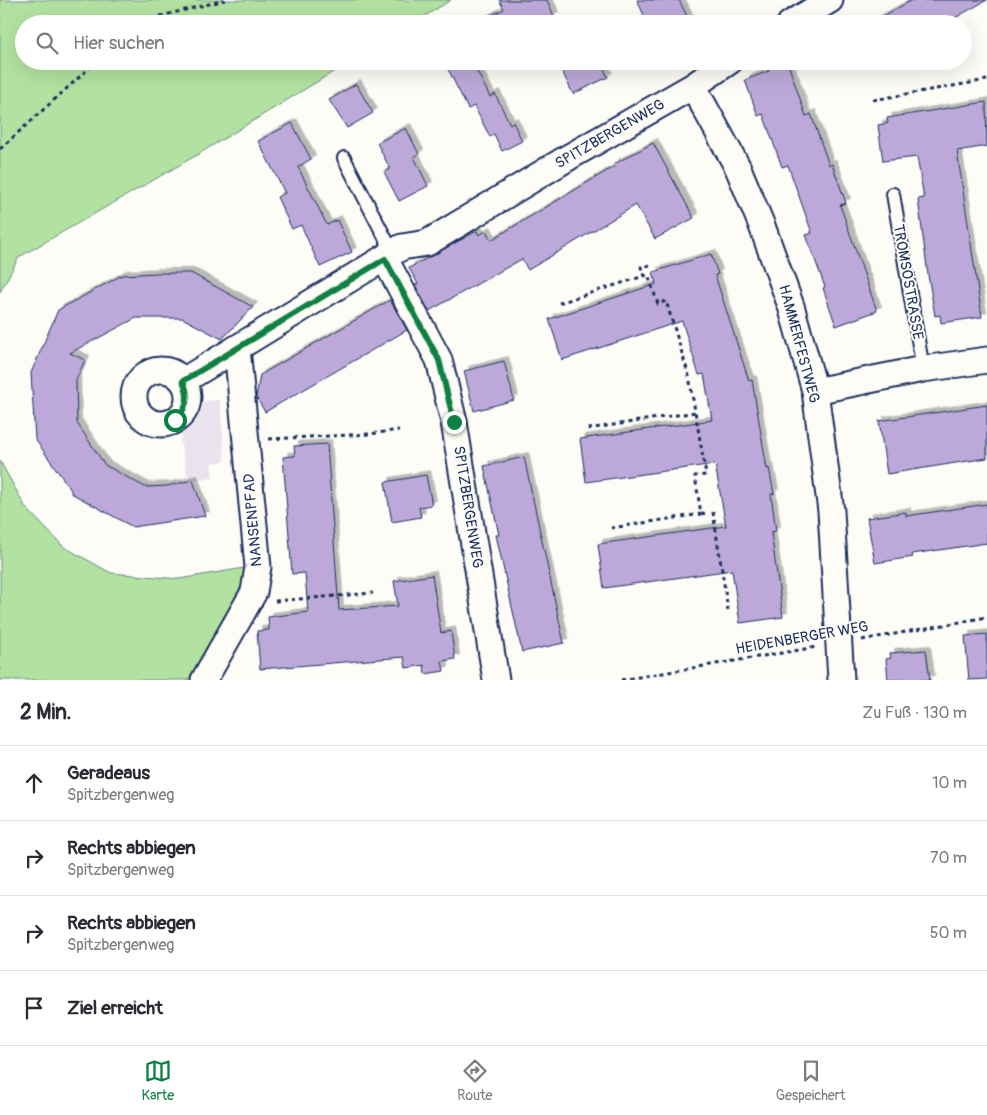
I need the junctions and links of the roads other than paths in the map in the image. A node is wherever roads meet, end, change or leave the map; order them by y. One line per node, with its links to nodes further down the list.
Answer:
1 (830, 0): 2 (street)
2 (805, 15)
3 (717, 70): 4 (street, SPITZBERGENWEG)
4 (693, 86): 7 (street, SPITZBERGENWEG); 12 (street, HAMMERFESTWEG)
5 (344, 158): 7 (lane)
6 (893, 194): 10 (lane, TROMSÖSTRASSE)
7 (389, 256): 8 (street, SPITZBERGENWEG); 14 (street, SPITZBERGENWEG)
8 (237, 348): 11 (street, SPITZBERGENWEG); 13 (street, NANSENPFAD)
9 (987, 360): 10 (street)
10 (923, 369): 12 (street)
11 (183, 381)
12 (815, 391): 15 (street, HAMMERFESTWEG)
13 (204, 680)
14 (496, 680)
15 (842, 680)

